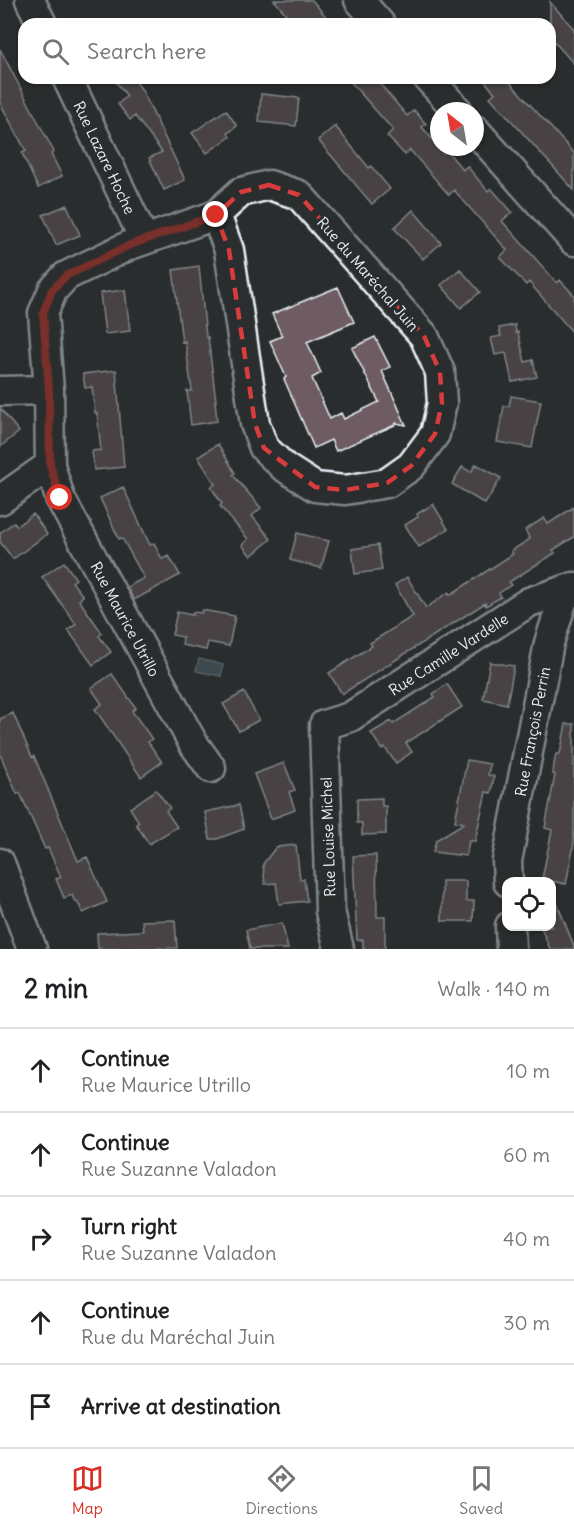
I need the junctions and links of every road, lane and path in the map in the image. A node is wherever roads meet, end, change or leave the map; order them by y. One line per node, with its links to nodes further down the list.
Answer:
1 (30, 0): 3 (street)
2 (359, 0): 4 (street)
3 (39, 18)
4 (375, 18)
5 (70, 84): 10 (street, Rue Lazare Hoche)
6 (433, 84): 7 (street)
7 (450, 102)
8 (484, 140): 11 (street)
9 (216, 215): 9 (street, Rue du Maréchal Juin); 10 (street, Rue du Maréchal Juin)
10 (144, 239): 12 (street, Rue du Maréchal Juin)
11 (574, 241)
12 (49, 390): 13 (street); 14 (street, Rue Maurice Utrillo)
13 (0, 391)
14 (50, 465): 15 (street); 18 (street, Rue Maurice Utrillo)
15 (0, 500)
16 (574, 587): 17 (street, Rue Camille Vardelle); 20 (street, Rue François Perrin)
17 (324, 725): 23 (street, Rue Louise Michel)
18 (210, 768)
19 (0, 863): 22 (street)
20 (508, 877)
21 (510, 931): 24 (street)
22 (32, 949)
23 (339, 949)
24 (511, 949)

